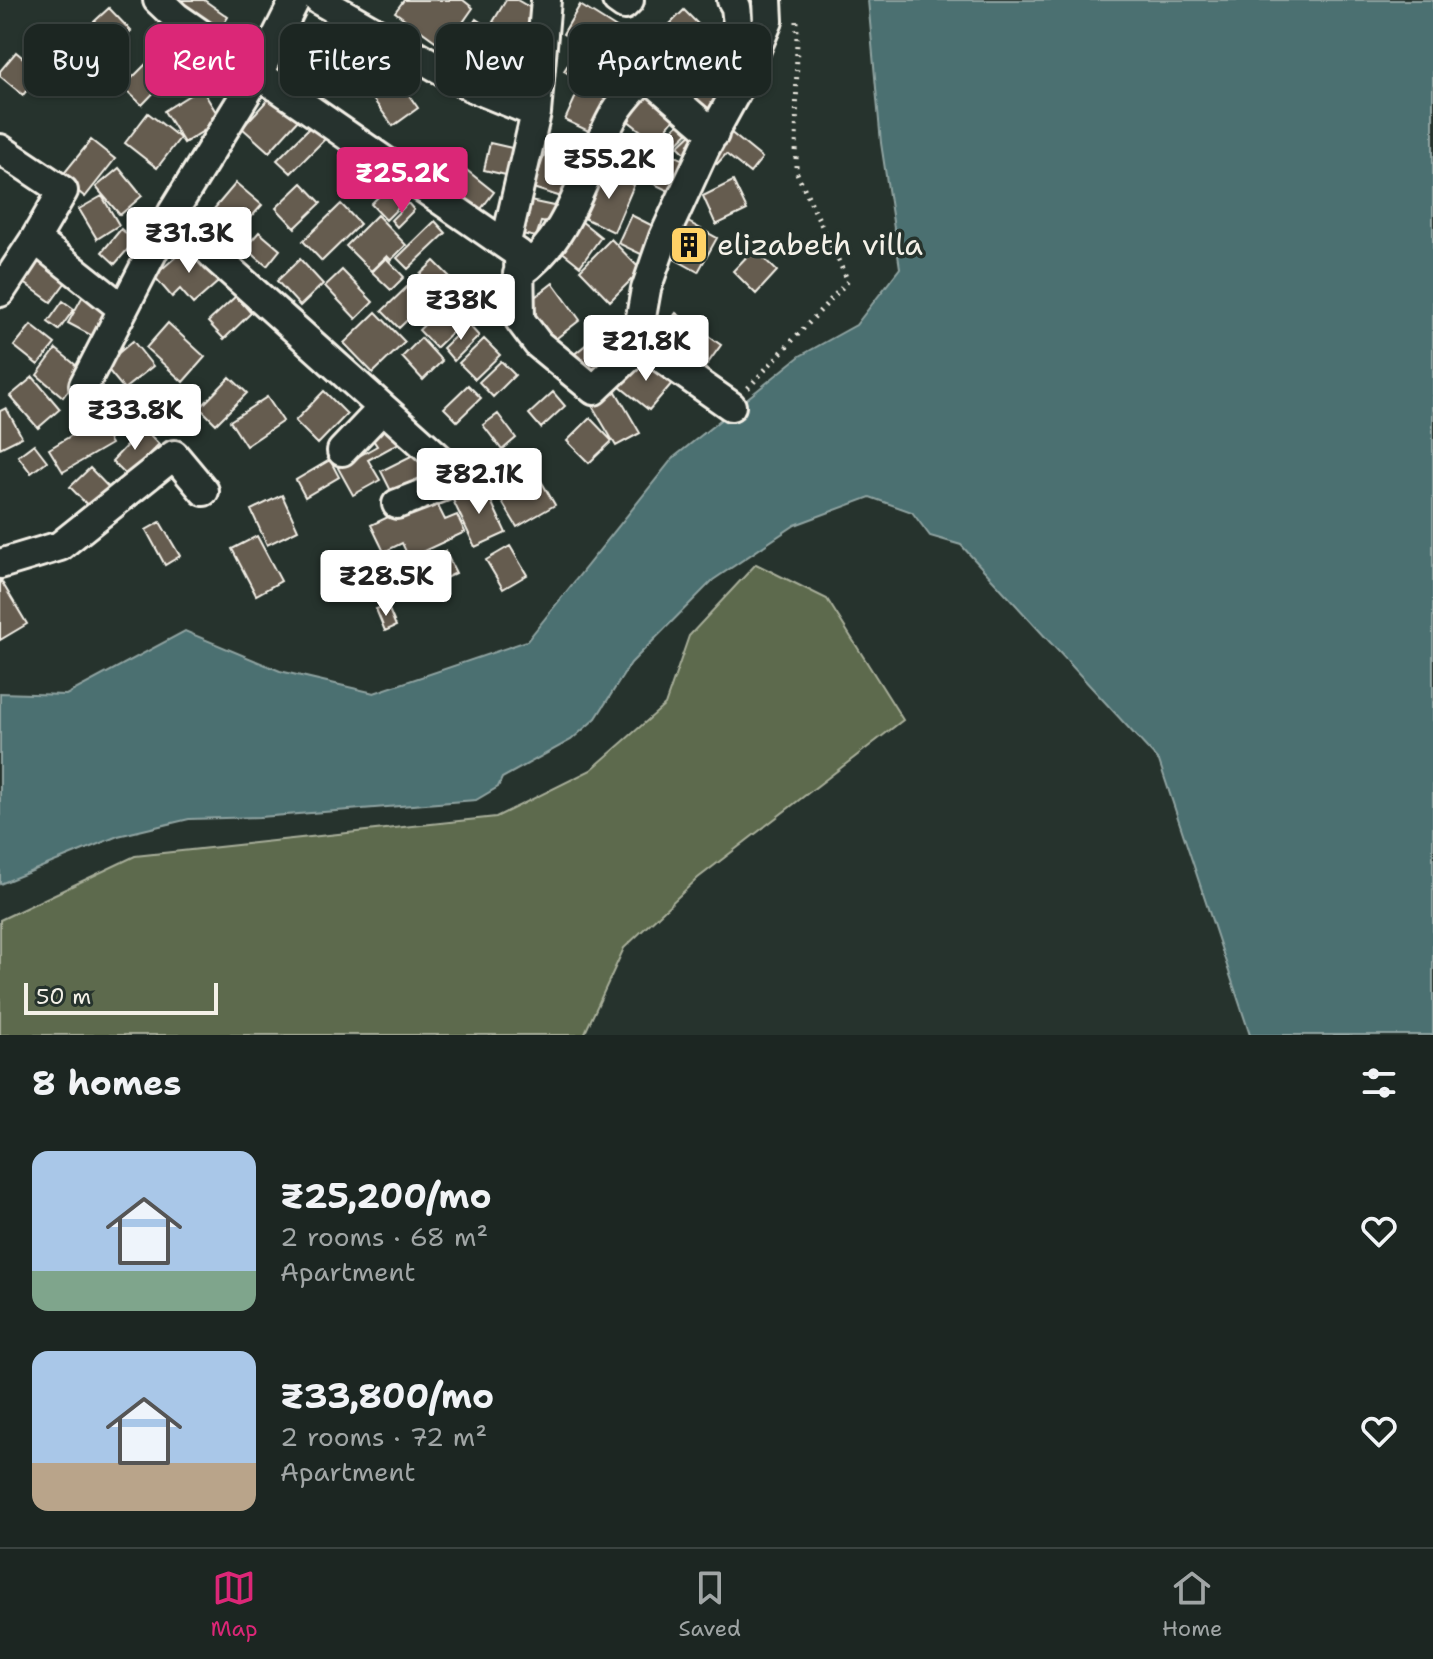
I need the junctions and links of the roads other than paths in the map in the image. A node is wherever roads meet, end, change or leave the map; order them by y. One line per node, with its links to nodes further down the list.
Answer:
1 (158, 0): 9 (street)
2 (295, 0): 12 (street)
3 (319, 0): 16 (street)
4 (546, 0): 16 (street)
5 (617, 0): 6 (street)
6 (629, 0)
7 (732, 0): 10 (street)
8 (767, 0): 11 (street)
9 (186, 24)
10 (738, 24)
11 (767, 24)
12 (264, 62)
13 (264, 78): 21 (street)
14 (244, 96): 19 (street)
15 (734, 96): 17 (street)
16 (536, 113): 21 (street)
17 (714, 134): 22 (street); 25 (street)
18 (0, 149): 20 (street)
19 (173, 212): 24 (street); 28 (street)
20 (35, 239): 23 (street); 24 (street)
21 (506, 242): 22 (street)
22 (518, 274): 25 (street)
23 (0, 292)
24 (123, 309): 26 (street)
25 (635, 351): 27 (street)
26 (84, 385)
27 (731, 406)
28 (382, 409): 29 (street); 31 (street)
29 (342, 451)
30 (204, 491): 32 (street)
31 (397, 504)
32 (0, 564)

